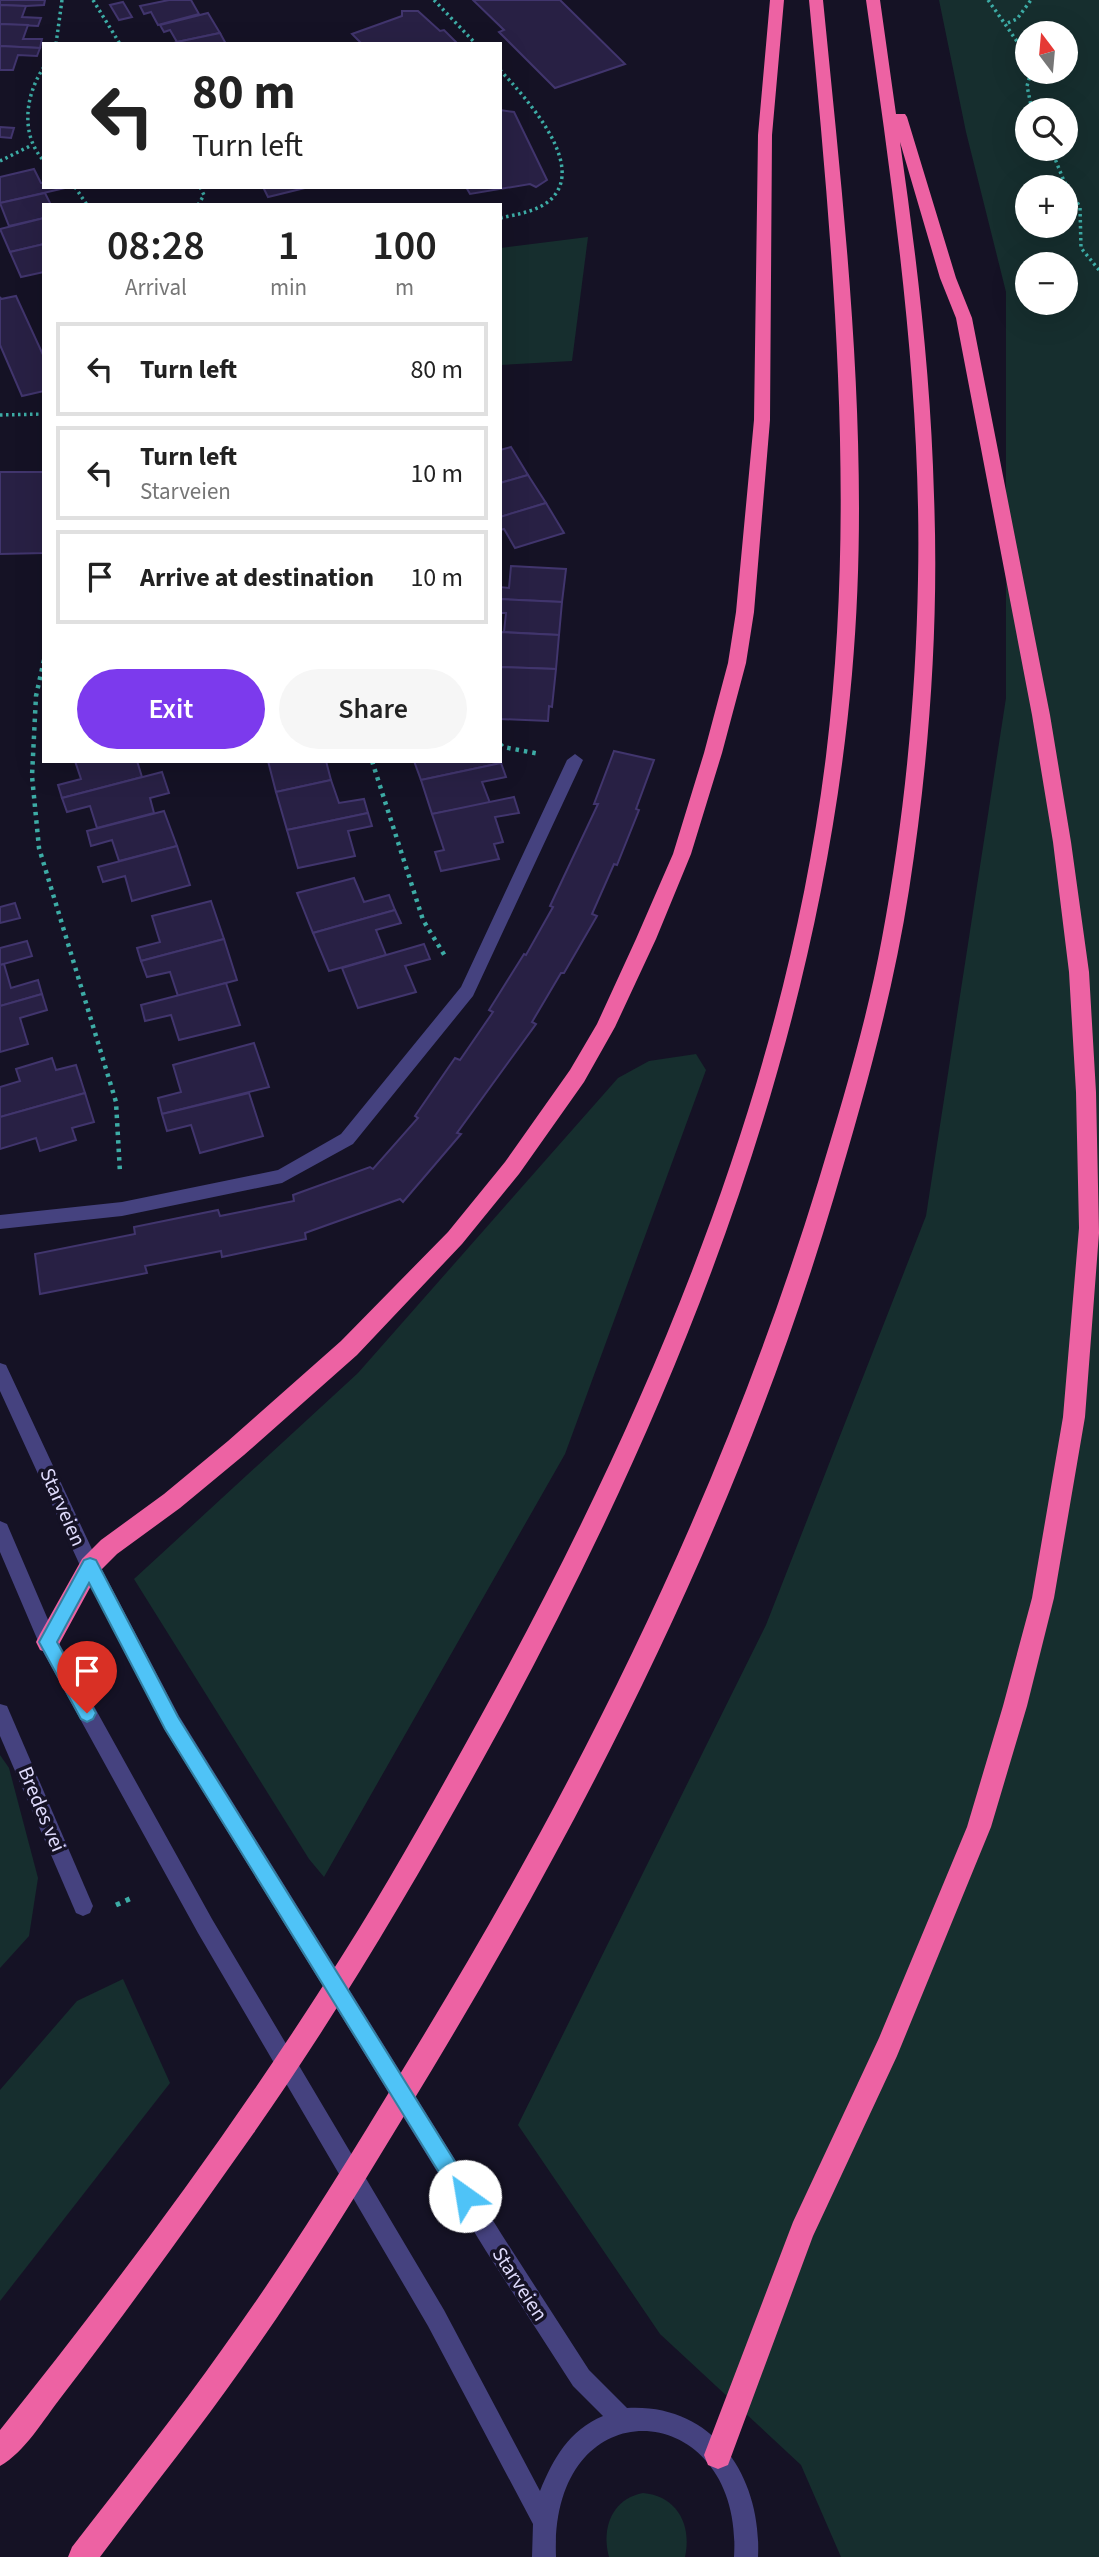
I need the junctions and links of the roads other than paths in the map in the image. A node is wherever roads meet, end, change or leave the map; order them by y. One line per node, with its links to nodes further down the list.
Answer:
1 (777, 0): 9 (highway)
2 (816, 0): 14 (highway)
3 (873, 0): 4 (highway)
4 (880, 48): 15 (highway); 18 (highway)
5 (575, 760): 6 (street)
6 (0, 1222)
7 (0, 1371): 9 (street, Starveien)
8 (0, 1530): 10 (street)
9 (90, 1566): 10 (highway); 13 (street, Starveien)
10 (48, 1642): 16 (street)
11 (0, 1713): 12 (street, Bredes vei)
12 (83, 1906)
13 (623, 2420): 15 (street); 16 (street)
14 (0, 2452)
15 (718, 2455): 17 (street)
16 (543, 2520): 19 (street)
17 (749, 2553)
18 (82, 2557)
19 (544, 2557)

